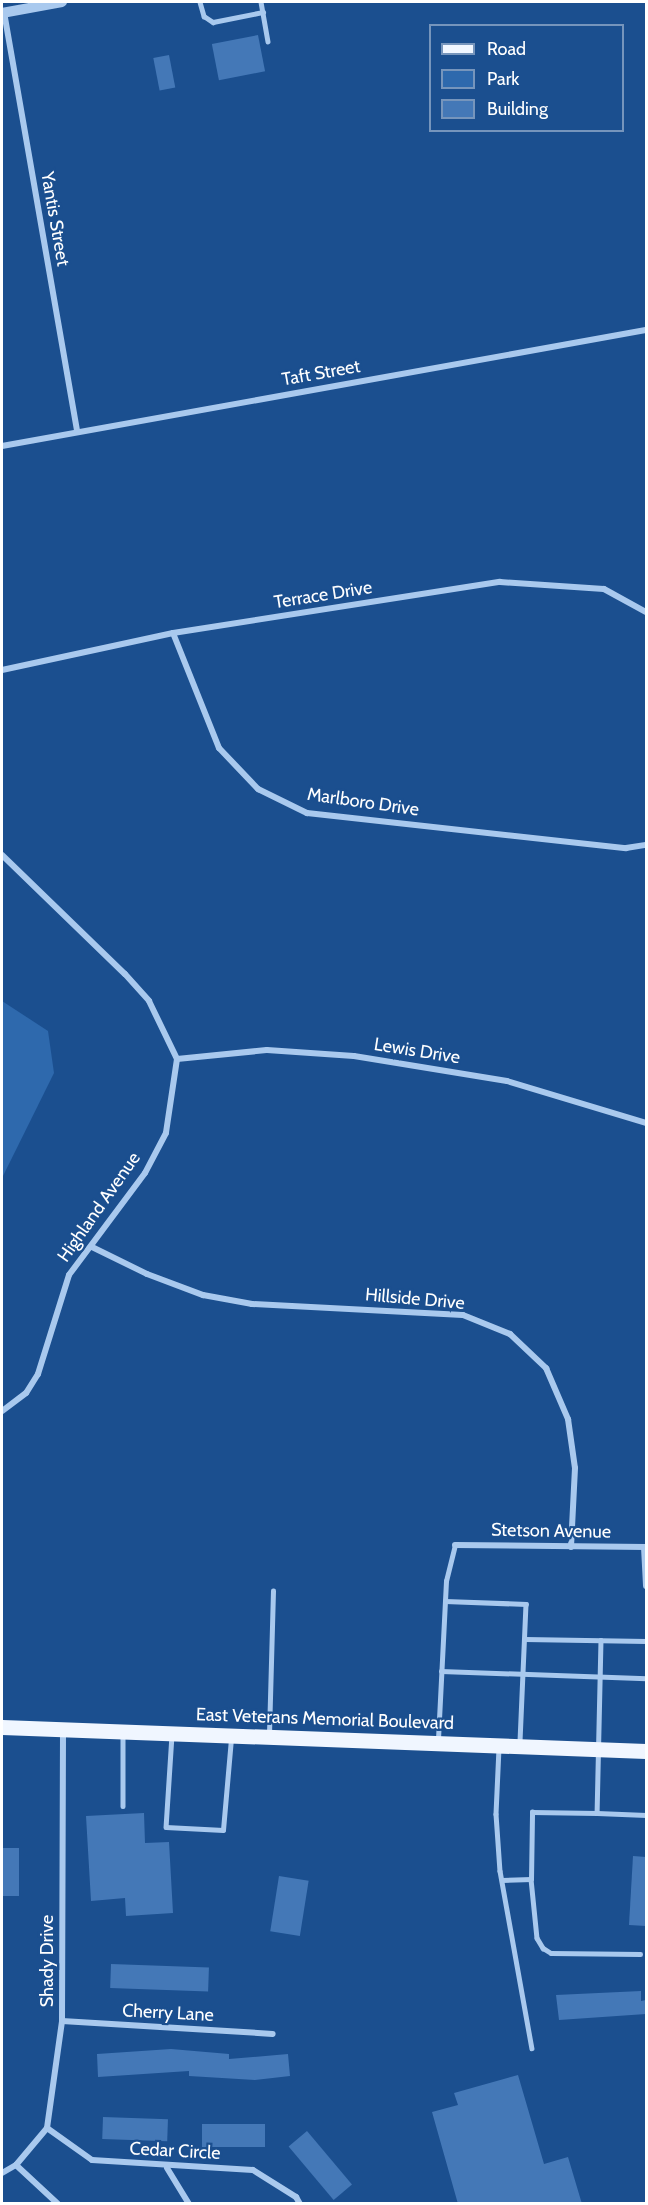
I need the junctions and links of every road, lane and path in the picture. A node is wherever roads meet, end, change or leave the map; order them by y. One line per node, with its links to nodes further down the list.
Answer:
1 (62, 2): 5 (street)
2 (200, 2): 4 (lane)
3 (261, 2): 4 (lane)
4 (263, 12): 6 (lane)
5 (3, 13): 8 (street, Yantis Street)
6 (268, 40)
7 (646, 330): 8 (street, Taft Street)
8 (77, 432): 9 (street, Taft Street)
9 (2, 446)
10 (646, 612): 11 (street, Terrace Drive)
11 (173, 633): 12 (street, Terrace Drive); 13 (street, Marlboro Drive)
12 (2, 670)
13 (646, 845)
14 (2, 855): 15 (street)
15 (177, 1059): 16 (street, Lewis Drive); 17 (street, Highland Avenue)
16 (646, 1123)
17 (92, 1247): 18 (street, Highland Avenue); 20 (street, Hillside Drive)
18 (2, 1411)
19 (455, 1545): 20 (street, Stetson Avenue); 24 (lane)
20 (571, 1547): 21 (street, Stetson Avenue)
21 (645, 1547): 22 (street)
22 (646, 1586)
23 (273, 1591): 37 (lane)
24 (445, 1601): 25 (lane); 28 (lane)
25 (525, 1640): 26 (lane); 29 (lane)
26 (601, 1640): 27 (lane); 30 (lane)
27 (646, 1641)
28 (441, 1671): 29 (lane); 38 (lane)
29 (524, 1674): 30 (lane); 40 (lane)
30 (600, 1676): 31 (lane); 41 (lane)
31 (646, 1678)
32 (2, 1727): 33 (main road, East Veterans Memorial Boulevard)
33 (63, 1729): 34 (main road, East Veterans Memorial Boulevard); 49 (street, Shady Drive)
34 (123, 1731): 35 (main road, East Veterans Memorial Boulevard); 43 (lane)
35 (172, 1733): 36 (main road, East Veterans Memorial Boulevard); 36 (lane)
36 (231, 1735): 37 (main road, East Veterans Memorial Boulevard)
37 (269, 1737): 38 (main road, East Veterans Memorial Boulevard)
38 (438, 1743): 39 (main road, East Veterans Memorial Boulevard)
39 (499, 1745): 40 (main road, East Veterans Memorial Boulevard); 47 (lane)
40 (520, 1746): 41 (main road, East Veterans Memorial Boulevard)
41 (598, 1749): 42 (main road, East Veterans Memorial Boulevard); 44 (lane)
42 (646, 1751)
43 (123, 1806)
44 (597, 1813): 45 (lane); 46 (lane)
45 (646, 1815)
46 (531, 1879): 47 (lane); 48 (lane)
47 (502, 1880): 51 (lane)
48 (640, 1954)
49 (62, 2021): 50 (street, Cherry Lane); 52 (street, Shady Drive)
50 (273, 2034)
51 (532, 2048)
52 (47, 2128): 53 (street); 54 (street, Cedar Circle)
53 (16, 2164): 55 (street); 56 (street)
54 (166, 2168): 57 (street); 58 (street, Cedar Circle)
55 (2, 2173)
56 (58, 2204)
57 (189, 2204)
58 (300, 2204)

